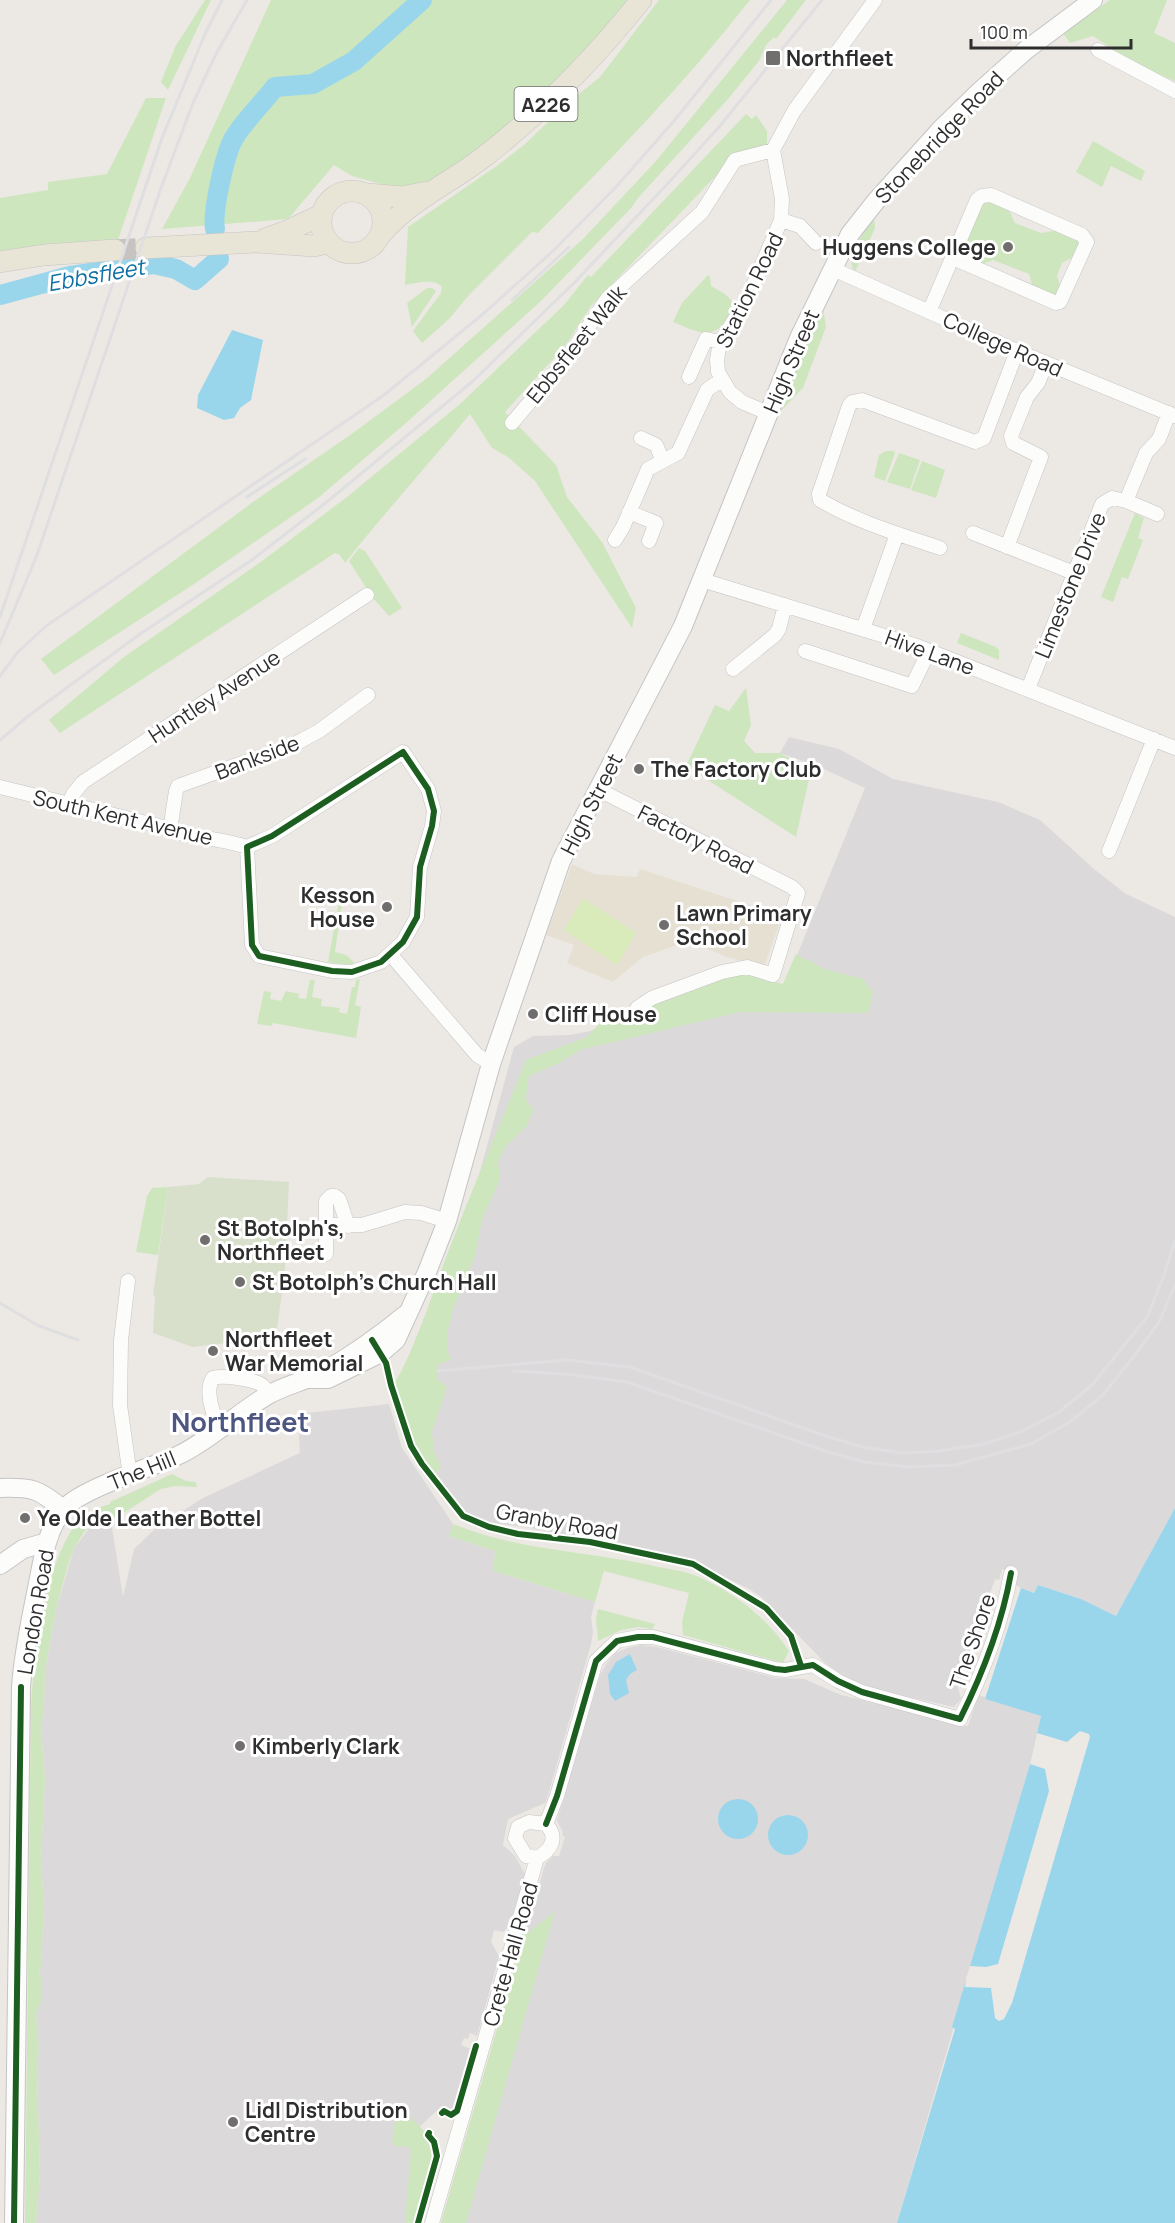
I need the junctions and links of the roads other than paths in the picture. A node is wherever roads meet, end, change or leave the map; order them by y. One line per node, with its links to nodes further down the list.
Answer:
1 (641, 0): 7 (main road, A226)
2 (875, 0): 6 (street)
3 (1093, 0): 19 (main road, Stonebridge Road)
4 (1098, 50): 5 (street)
5 (1175, 91)
6 (772, 150): 10 (street); 28 (street, Ebbsfleet Walk)
7 (434, 191): 8 (main road, A226); 11 (main road, A226)
8 (368, 194): 9 (main road); 11 (main road)
9 (321, 215): 12 (main road); 13 (main road)
10 (781, 220): 14 (street, Station Road); 21 (street, Station Road)
11 (382, 233): 13 (main road)
12 (256, 242): 13 (main road); 15 (main road)
13 (327, 243)
14 (816, 243)
15 (146, 248)
16 (115, 250): 18 (main road)
17 (953, 258): 17 (street); 20 (street)
18 (0, 262)
19 (833, 269): 20 (street, College Road); 26 (main road, High Street)
20 (929, 312): 22 (street, College Road)
21 (720, 342): 24 (street); 25 (street, Station Road)
22 (1017, 351): 23 (street, College Road); 35 (street)
23 (1046, 363): 27 (street, College Road); 38 (street)
24 (689, 377)
25 (721, 380): 26 (street, Station Road); 30 (street)
26 (768, 413): 41 (main road, High Street)
27 (1173, 414): 31 (street)
28 (512, 423)
29 (640, 438): 30 (street)
30 (663, 461): 32 (street)
31 (1126, 501): 33 (street); 40 (street, Limestone Drive)
32 (629, 512): 36 (street); 37 (street)
33 (1158, 514)
34 (973, 533): 38 (street)
35 (897, 534): 39 (street); 44 (street)
36 (615, 540)
37 (649, 541)
38 (1007, 547): 40 (street)
39 (940, 548)
40 (1074, 573): 48 (street, Limestone Drive)
41 (702, 580): 43 (street, Hive Lane); 53 (main road, High Street)
42 (366, 595): 54 (street, Huntley Avenue)
43 (785, 605): 44 (street, Hive Lane); 47 (street)
44 (863, 629): 46 (street, Hive Lane)
45 (805, 651): 46 (street)
46 (929, 651): 48 (street, Hive Lane)
47 (733, 669)
48 (1028, 689): 50 (street, Hive Lane)
49 (368, 695): 55 (street, Bankside)
50 (1154, 739): 51 (street, Hive Lane); 57 (street)
51 (1175, 747)
52 (0, 787): 54 (street, South Kent Avenue)
53 (597, 789): 59 (street, Factory Road); 60 (main road, High Street)
54 (69, 804): 55 (street, South Kent Avenue)
55 (171, 830): 56 (street, South Kent Avenue)
56 (247, 847): 58 (street); 58 (street)
57 (1109, 851)
58 (391, 956): 60 (street)
59 (637, 1008)
60 (491, 1064): 61 (main road, High Street)
61 (447, 1221): 63 (street); 66 (main road, High Street)
62 (326, 1225): 63 (street); 63 (street); 64 (street)
63 (348, 1226)
64 (326, 1254)
65 (128, 1281): 71 (street)
66 (409, 1312): 67 (main road, High Street); 68 (main road)
67 (372, 1340): 68 (main road, The Hill)
68 (305, 1379): 69 (main road, The Hill)
69 (269, 1395): 70 (main road, The Hill); 70 (street)
70 (220, 1430): 71 (main road, The Hill)
71 (130, 1476): 73 (main road, The Hill)
72 (0, 1488): 73 (main road)
73 (63, 1509): 74 (main road, London Road)
74 (46, 1542): 75 (main road); 76 (main road, London Road)
75 (18, 1554): 76 (main road); 77 (main road)
76 (42, 1562): 82 (main road, London Road)
77 (0, 1565)
78 (1011, 1573): 79 (street, The Shore)
79 (960, 1719): 80 (street, Crete Hall Road)
80 (546, 1824): 81 (street, Crete Hall Road); 81 (street, Crete Hall Road)
81 (537, 1858): 83 (street, Crete Hall Road)
82 (14, 2223)
83 (432, 2223)

